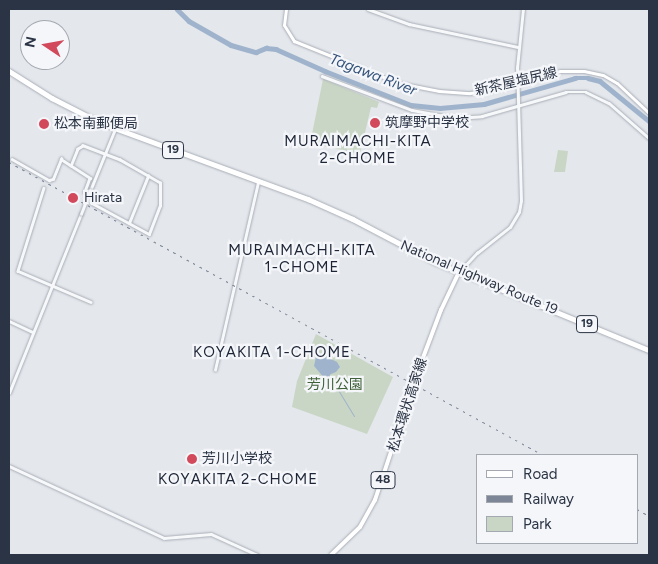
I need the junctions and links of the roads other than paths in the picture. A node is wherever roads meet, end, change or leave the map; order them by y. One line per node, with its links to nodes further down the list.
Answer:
1 (286, 9): 7 (main road, 新茶屋塩尻線)
2 (368, 9): 4 (street)
3 (523, 9): 4 (street)
4 (518, 47): 7 (street)
5 (9, 71): 10 (highway, National Highway Route 19 / 19)
6 (322, 76): 8 (street)
7 (517, 85): 8 (street); 9 (main road, 新茶屋塩尻線)
8 (518, 105): 11 (street); 19 (street)
9 (649, 113)
10 (116, 129): 12 (street); 16 (highway, National Highway Route 19 / 19)
11 (649, 138)
12 (105, 154): 14 (street); 15 (street); 20 (street, bridge)
13 (12, 159): 14 (street)
14 (71, 166): 18 (street)
15 (148, 176): 18 (street); 18 (street)
16 (258, 180): 19 (highway, National Highway Route 19 / 19); 25 (street)
17 (44, 188): 20 (street)
18 (129, 223)
19 (460, 272): 24 (highway, National Highway Route 19 / 19); 29 (main road, 松本環状高家線 / 48, bridge)
20 (51, 286): 21 (street); 23 (street)
21 (91, 302)
22 (9, 321): 23 (street)
23 (33, 332): 26 (street)
24 (649, 350)
25 (215, 370)
26 (9, 393)
27 (9, 466): 28 (street)
28 (258, 555)
29 (330, 555)

